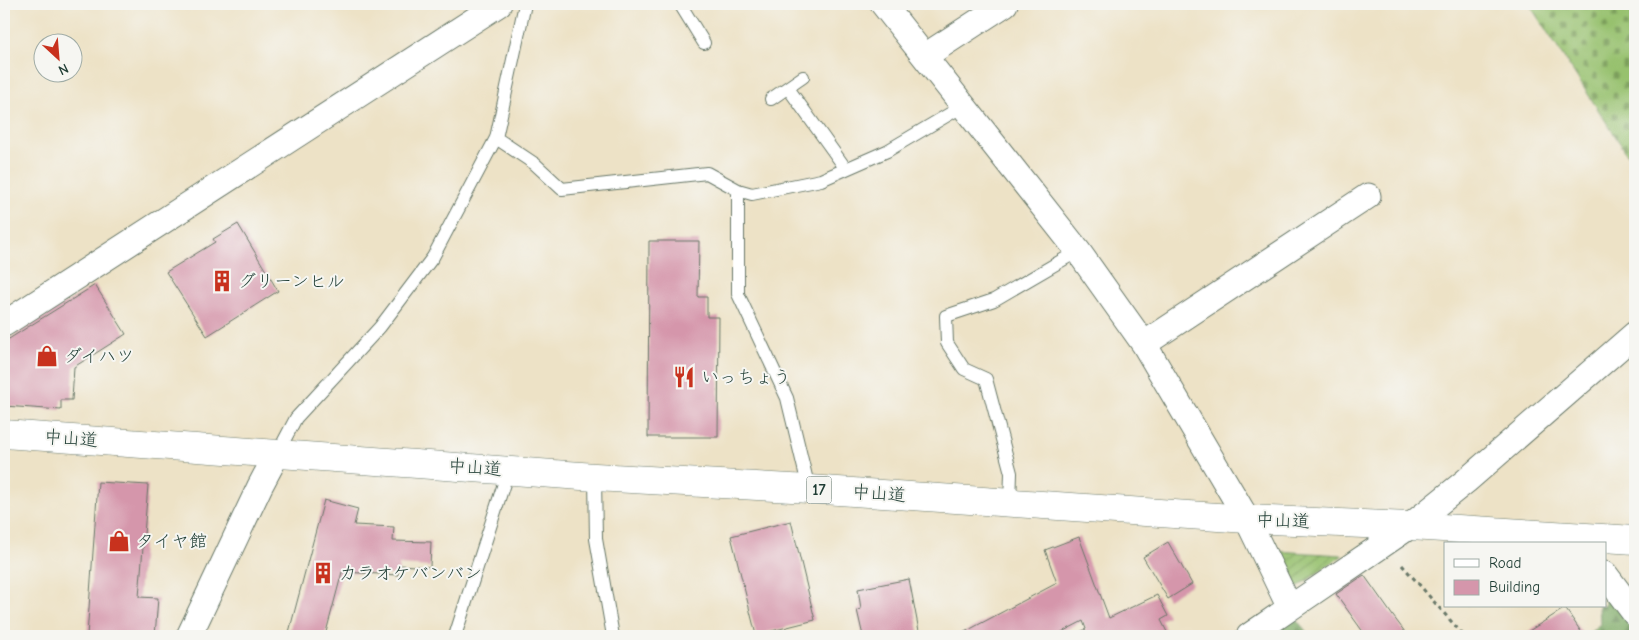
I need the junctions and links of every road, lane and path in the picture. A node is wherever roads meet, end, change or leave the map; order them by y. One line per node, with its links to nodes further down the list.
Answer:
1 (499, 4): 17 (street)
2 (526, 4): 12 (lane)
3 (680, 4): 6 (lane)
4 (883, 4): 7 (street)
5 (1005, 4): 7 (street)
6 (704, 43)
7 (925, 56): 11 (street)
8 (804, 77): 9 (lane)
9 (788, 88): 10 (lane); 13 (lane)
10 (771, 99)
11 (963, 106): 13 (lane); 16 (street)
12 (496, 138): 14 (lane); 21 (lane)
13 (846, 169): 14 (lane)
14 (738, 190): 24 (lane)
15 (1368, 196): 19 (street)
16 (1078, 251): 19 (street); 25 (lane)
17 (4, 324)
18 (1635, 334): 27 (street)
19 (1144, 344): 26 (street)
20 (4, 434): 21 (highway, 中山道 / 17)
21 (277, 454): 22 (highway, 中山道 / 17); 34 (street)
22 (508, 471): 23 (highway, 中山道 / 17); 35 (lane)
23 (596, 477): 24 (highway, 中山道 / 17); 36 (lane)
24 (809, 489): 25 (highway, 中山道 / 17)
25 (1010, 504): 26 (highway, 中山道 / 17)
26 (1247, 519): 27 (highway, 中山道 / 17); 32 (street)
27 (1410, 526): 29 (highway, 中山道 / 17); 30 (street)
28 (1635, 540): 29 (highway, 中山道 / 17)
29 (1598, 541)
30 (1383, 543): 32 (street); 38 (path)
31 (1606, 575): 33 (street)
32 (1290, 608): 37 (street)
33 (1635, 614)
34 (189, 636)
35 (455, 636)
36 (613, 636)
37 (1249, 636)
38 (1464, 636)

